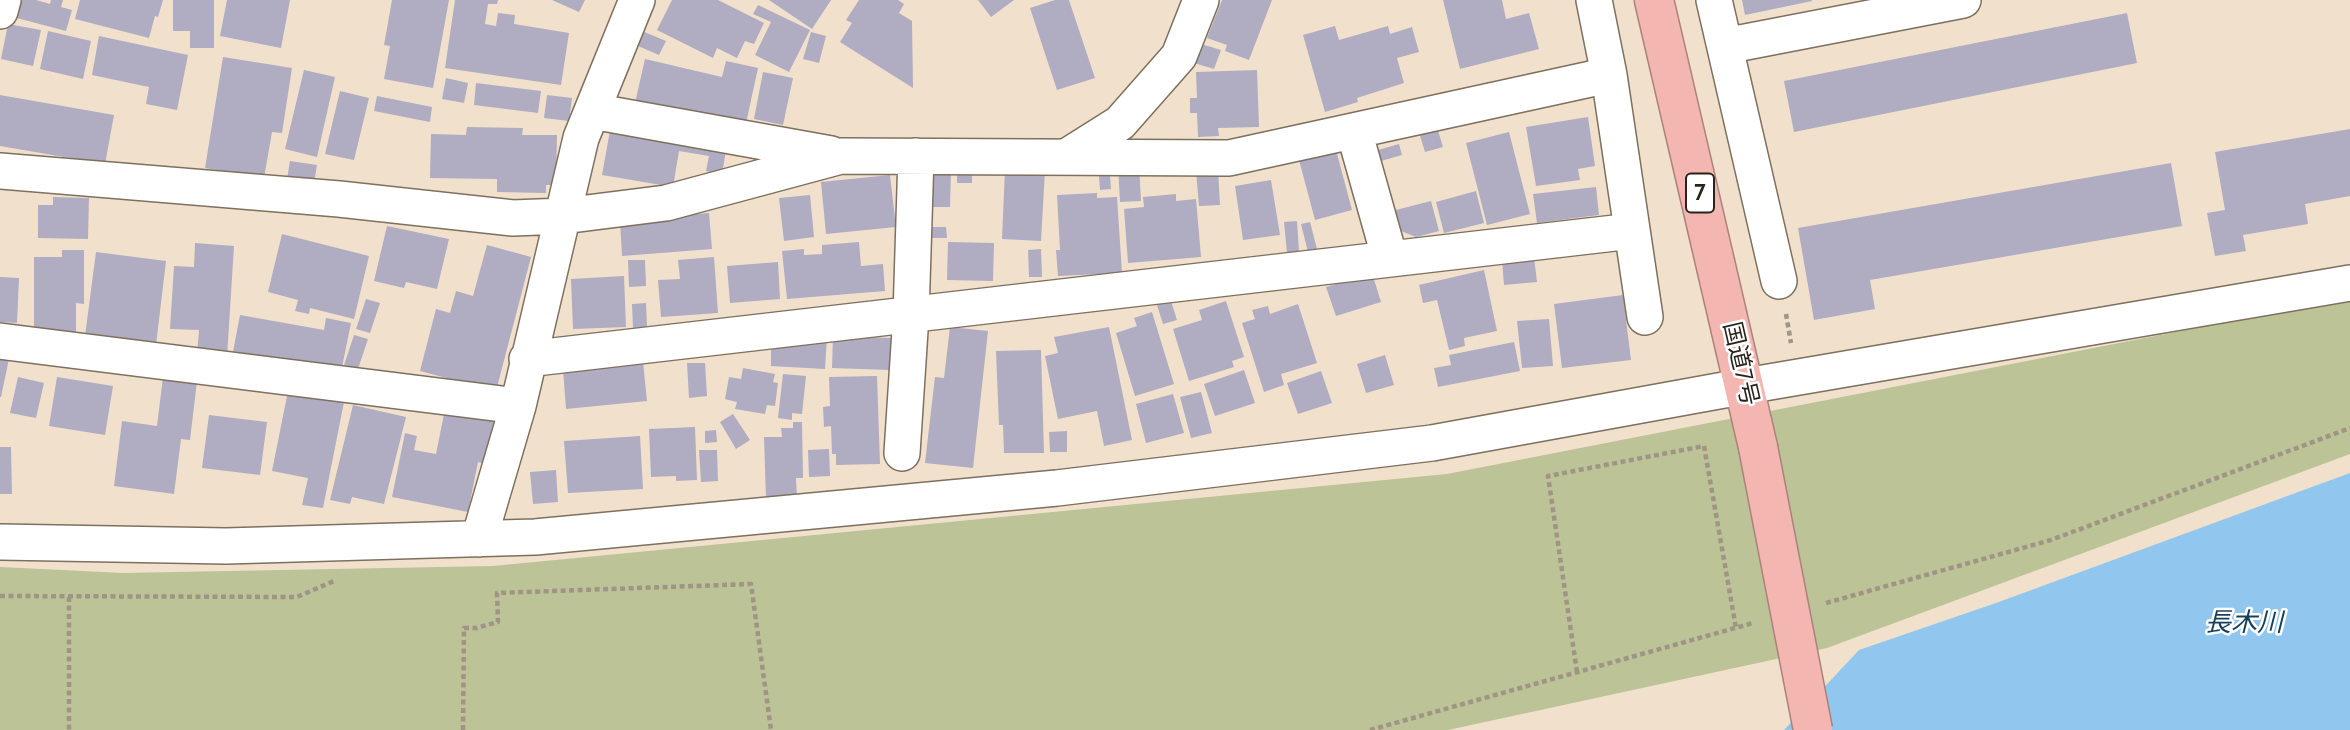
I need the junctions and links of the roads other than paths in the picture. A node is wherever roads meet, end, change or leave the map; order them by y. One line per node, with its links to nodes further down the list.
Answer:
1 (3, 0): 8 (street)
2 (637, 0): 11 (street)
3 (1201, 0): 15 (street)
4 (1594, 0): 10 (street)
5 (1654, 0): 26 (highway, 国道7号 / 7)
6 (1714, 0): 9 (street)
7 (1964, 0): 9 (street)
8 (0, 11)
9 (1725, 46): 20 (street)
10 (1609, 75): 12 (street); 18 (street)
11 (592, 111): 13 (street); 17 (street)
12 (1354, 131): 15 (street); 19 (street)
13 (841, 156): 14 (street); 17 (street)
14 (916, 156): 15 (street); 22 (street)
15 (1066, 157)
16 (0, 171): 17 (street)
17 (563, 216): 25 (street)
18 (1632, 231): 19 (street); 23 (street)
19 (1390, 259): 22 (street)
20 (1779, 281)
21 (2350, 282): 26 (street)
22 (911, 315): 25 (street); 28 (street)
23 (1645, 317)
24 (0, 341): 27 (street)
25 (527, 359): 27 (street)
26 (1746, 386): 29 (street); 31 (highway, 国道7号 / 7, bridge)
27 (518, 406): 29 (street)
28 (902, 453)
29 (479, 539): 30 (street)
30 (0, 542)
31 (1814, 730)

